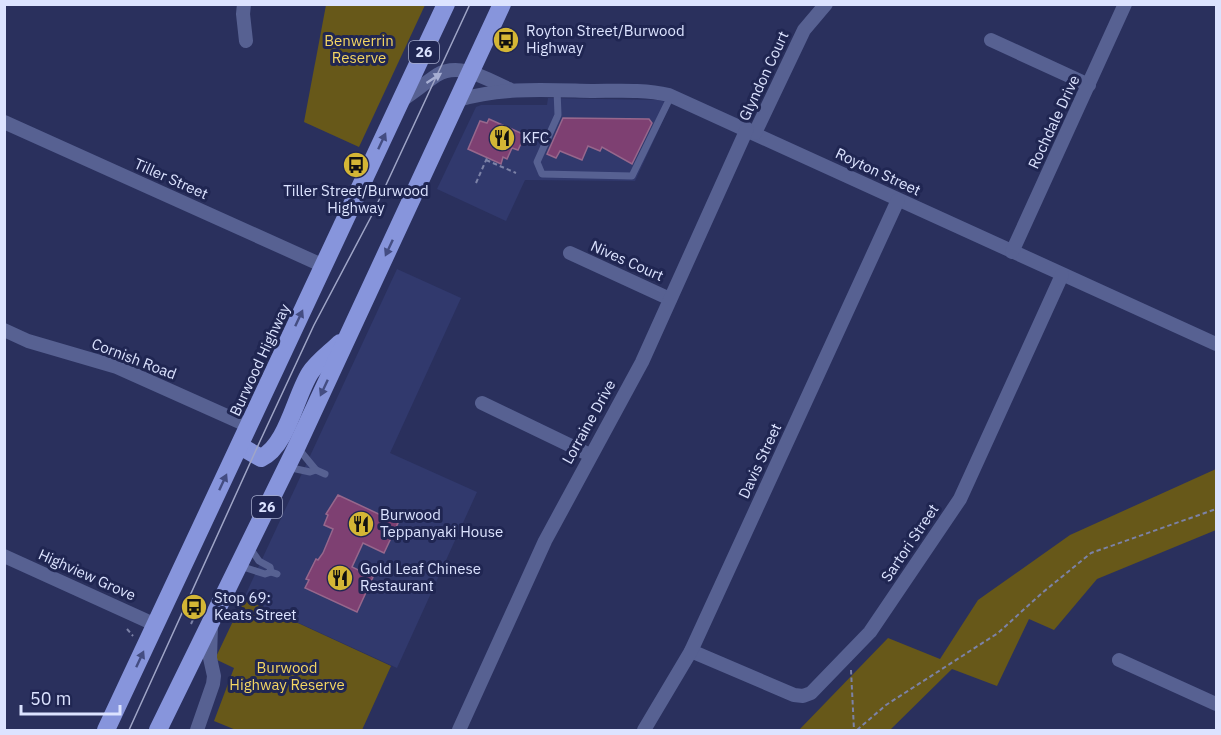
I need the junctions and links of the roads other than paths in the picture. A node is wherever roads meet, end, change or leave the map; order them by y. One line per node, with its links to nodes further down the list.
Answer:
1 (244, 4): 7 (street)
2 (446, 4): 13 (highway, Burwood Highway / 26)
3 (502, 4): 8 (highway, 26)
4 (826, 4): 16 (street, Glyndon Court)
5 (1125, 4): 9 (street, Rochdale Drive)
6 (991, 40): 9 (street)
7 (246, 41)
8 (471, 72): 10 (street, Royton Street); 13 (street, Royton Street, one-way to 8); 14 (highway, 26)
9 (1089, 85): 18 (street, Rochdale Drive)
10 (511, 90): 11 (street, Royton Street); 14 (street, Royton Street)
11 (557, 90): 12 (street, Royton Street); 12 (lane)
12 (671, 96): 16 (street, Royton Street)
13 (402, 100): 20 (highway, Burwood Highway / 26, one-way to 13)
14 (458, 100): 24 (highway, 26, one-way to 24)
15 (4, 122): 20 (street, Tiller Street)
16 (751, 131): 17 (street, Royton Street); 22 (street, Lorraine Drive)
17 (898, 200): 18 (street, Royton Street); 39 (street, Davis Street)
18 (1012, 252): 21 (street, Royton Street)
19 (570, 253): 22 (street, Nives Court)
20 (324, 266): 27 (highway, Burwood Highway / 26, one-way to 20)
21 (1062, 275): 25 (street, Royton Street); 39 (street, Sartori Street)
22 (670, 299): 30 (street, Lorraine Drive)
23 (4, 330): 27 (street, Cornish Road)
24 (348, 335): 28 (highway); 29 (highway, 26, one-way to 29)
25 (1216, 344)
26 (482, 403): 30 (street)
27 (249, 426): 28 (highway, Burwood Highway / 26)
28 (240, 446): 38 (highway, Burwood Highway / 26, one-way to 28)
29 (297, 446): 31 (highway, 26); 32 (lane)
30 (590, 455): 45 (street, Lorraine Drive)
31 (287, 467): 32 (lane); 34 (highway, 26)
32 (316, 470): 33 (lane)
33 (325, 474)
34 (248, 545): 36 (highway, 26); 36 (lane)
35 (4, 556): 38 (street, Highview Grove)
36 (238, 565): 37 (highway, 26)
37 (212, 618): 43 (highway, 26); 44 (street)
38 (156, 625): 42 (highway, Burwood Highway / 26, one-way to 38)
39 (691, 651): 46 (street, Davis Street)
40 (1119, 660): 41 (street)
41 (1216, 704)
42 (106, 730)
43 (158, 730)
44 (197, 730)
45 (459, 730)
46 (644, 730)

